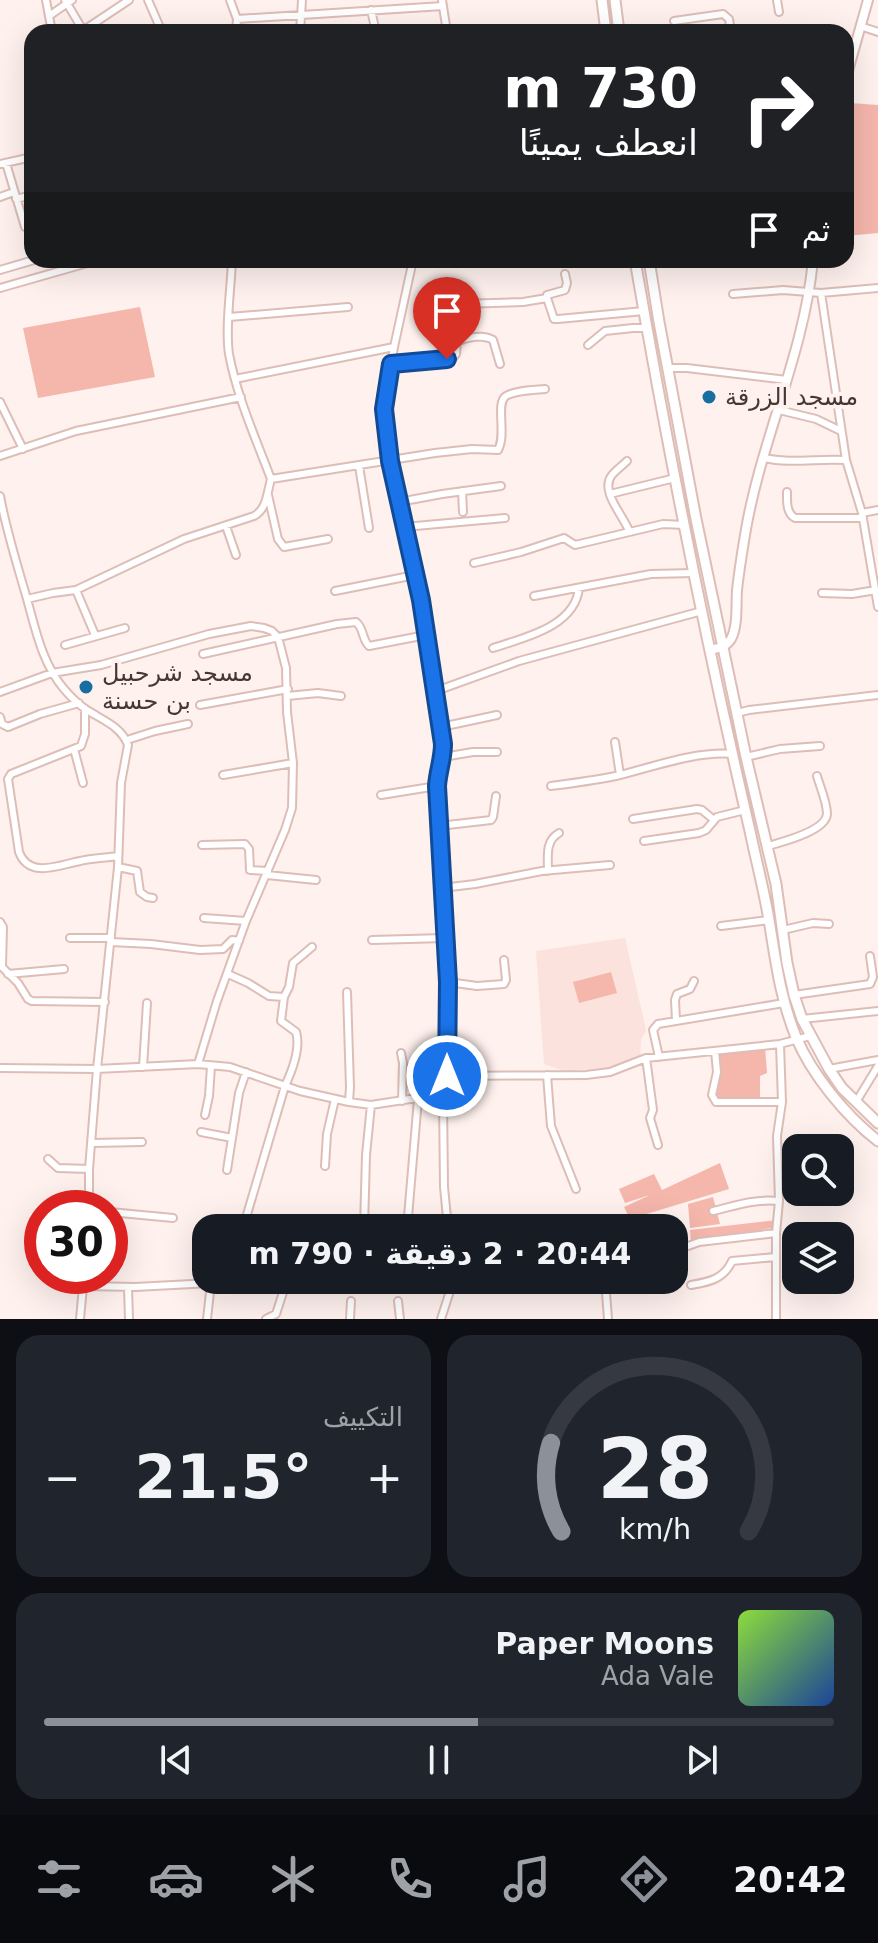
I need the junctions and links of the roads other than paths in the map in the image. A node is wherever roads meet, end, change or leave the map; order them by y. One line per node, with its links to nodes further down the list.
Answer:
1 (46, 0): 15 (street)
2 (129, 0): 20 (street)
3 (148, 0): 21 (street)
4 (230, 0): 16 (street)
5 (302, 0): 14 (street)
6 (602, 0): 26 (main road)
7 (615, 0): 27 (main road)
8 (777, 0): 13 (street)
9 (868, 0): 29 (street)
10 (68, 1): 15 (street); 19 (street)
11 (442, 3): 12 (street); 25 (street)
12 (371, 10): 14 (street); 24 (street)
13 (779, 12)
14 (300, 15): 16 (street); 23 (street)
15 (49, 16): 18 (street)
16 (237, 19): 22 (street)
17 (674, 21): 28 (street)
18 (50, 24)
19 (79, 24)
20 (94, 24)
21 (158, 24)
22 (237, 24)
23 (300, 24)
24 (374, 24)
25 (446, 24)
26 (605, 24)
27 (618, 24)
28 (730, 24)
29 (860, 26): 30 (street); 31 (street)
30 (878, 32)
31 (854, 48)
32 (24, 159): 33 (street)
33 (3, 164): 35 (street)
34 (24, 195): 35 (street)
35 (15, 196): 36 (street); 37 (street)
36 (0, 197)
37 (24, 224)
38 (24, 263): 45 (street)
39 (70, 268): 47 (street)
40 (232, 268): 56 (street)
41 (411, 268): 59 (street)
42 (636, 268): 55 (main road)
43 (650, 268): 62 (main road)
44 (812, 268): 49 (street)
45 (0, 270)
46 (565, 274): 52 (street)
47 (0, 288)
48 (878, 288): 50 (street)
49 (810, 291): 50 (street); 51 (street); 64 (street)
50 (821, 293): 69 (street)
51 (733, 294)
52 (547, 298): 53 (street); 55 (street)
53 (459, 304)
54 (348, 307): 56 (street)
55 (644, 311): 57 (main road)
56 (229, 317): 63 (street)
57 (648, 328): 58 (street); 77 (main road)
58 (588, 345)
59 (394, 347): 60 (street); 63 (street)
60 (391, 364): 61 (street); 74 (street)
61 (500, 364)
62 (667, 368): 64 (street); 114 (main road)
63 (235, 379): 66 (street)
64 (787, 380): 68 (street)
65 (545, 389): 74 (street)
66 (241, 397): 70 (street); 78 (street)
67 (0, 402): 70 (street)
68 (779, 410): 69 (street); 72 (street)
69 (841, 431): 73 (street)
70 (23, 449): 71 (street)
71 (0, 456)
72 (764, 458): 73 (street); 114 (street)
73 (846, 460): 88 (street)
74 (390, 461): 76 (street); 85 (street)
75 (627, 461): 83 (street)
76 (359, 466): 78 (street); 93 (street)
77 (675, 478): 83 (street); 90 (main road)
78 (271, 479): 80 (street)
79 (501, 486): 81 (street)
80 (267, 491): 91 (street); 95 (street)
81 (462, 491): 85 (street); 87 (street)
82 (787, 492): 88 (street)
83 (610, 494): 94 (street)
84 (0, 496): 106 (street)
85 (399, 502): 92 (street)
86 (878, 510): 88 (street)
87 (463, 512)
88 (862, 516): 102 (street)
89 (505, 518): 92 (street)
90 (685, 525): 94 (street); 98 (main road)
91 (226, 526): 96 (street); 101 (street)
92 (404, 527): 99 (street)
93 (369, 528)
94 (629, 531): 97 (street)
95 (328, 539)
96 (236, 555)
97 (474, 563)
98 (694, 573): 100 (street); 108 (main road)
99 (415, 575): 103 (street); 111 (street)
100 (579, 588): 105 (street); 115 (street)
101 (76, 590): 106 (street); 110 (street)
102 (876, 590): 104 (street); 107 (street)
103 (335, 591)
104 (822, 593)
105 (534, 596)
106 (27, 599): 118 (street)
107 (878, 607)
108 (702, 611): 116 (main road); 119 (street)
109 (125, 628): 110 (street)
110 (95, 635): 113 (street)
111 (426, 635): 112 (street); 119 (street)
112 (278, 637): 117 (street); 118 (street); 121 (street)
113 (65, 645)
114 (723, 647): 116 (street); 127 (main road)
115 (493, 648)
116 (710, 650): 137 (main road)
117 (203, 654)
118 (52, 673): 120 (street); 124 (street)
119 (436, 691): 131 (street)
120 (0, 692)
121 (287, 692): 123 (street); 125 (street); 140 (street)
122 (878, 695): 127 (street)
123 (341, 696)
124 (79, 703): 126 (street); 129 (street)
125 (200, 705)
126 (85, 709): 132 (street); 135 (street)
127 (737, 713): 139 (main road)
128 (497, 715): 131 (street)
129 (0, 717)
130 (188, 724): 132 (street)
131 (441, 727): 138 (street)
132 (127, 740): 157 (street)
133 (615, 742): 142 (street)
134 (820, 746): 139 (street)
135 (74, 749): 144 (street); 157 (street)
136 (497, 752): 138 (street)
137 (733, 754): 142 (street); 149 (main road)
138 (443, 757): 145 (street)
139 (746, 757): 156 (main road)
140 (293, 763): 141 (street); 161 (street)
141 (223, 775)
142 (620, 775): 146 (street)
143 (817, 776): 156 (street)
144 (83, 783)
145 (437, 786): 147 (street); 152 (street)
146 (551, 786)
147 (381, 795)
148 (496, 796): 152 (street)
149 (745, 810): 151 (street); 166 (main road)
150 (633, 819): 151 (street)
151 (714, 820): 154 (street)
152 (439, 826): 163 (street)
153 (559, 833): 160 (street)
154 (644, 841)
155 (202, 845): 161 (street)
156 (768, 846): 171 (main road)
157 (118, 856): 159 (street)
158 (610, 865): 160 (street)
159 (118, 867): 164 (street); 174 (street)
160 (548, 871): 163 (street)
161 (268, 873): 162 (street); 167 (street)
162 (316, 880)
163 (442, 888): 173 (street)
164 (153, 898)
165 (204, 918): 167 (street)
166 (769, 920): 170 (street); 190 (main road)
167 (246, 921): 176 (street)
168 (0, 922): 181 (street)
169 (829, 924): 171 (street)
170 (721, 926)
171 (783, 930): 186 (main road)
172 (70, 938): 174 (street)
173 (445, 938): 175 (street); 184 (street)
174 (111, 940): 176 (street); 188 (street)
175 (372, 940)
176 (239, 941): 182 (street)
177 (312, 947): 187 (street)
178 (870, 956): 186 (street)
179 (504, 960): 184 (street)
180 (64, 969): 181 (street)
181 (8, 974): 188 (street)
182 (228, 974): 187 (street); 202 (street)
183 (694, 981): 193 (street)
184 (448, 982): 211 (street)
185 (347, 992): 217 (street)
186 (794, 995): 192 (main road)
187 (284, 997): 212 (street)
188 (105, 1002): 207 (street)
189 (147, 1003): 205 (street)
190 (784, 1003): 193 (street); 195 (main road)
191 (878, 1011): 192 (street)
192 (802, 1019): 194 (main road)
193 (676, 1020): 199 (street)
194 (810, 1036): 195 (street); 208 (main road)
195 (798, 1041): 196 (street); 225 (main road)
196 (780, 1044): 197 (street); 218 (street)
197 (715, 1051): 199 (street); 218 (street)
198 (401, 1053): 216 (street)
199 (659, 1057): 200 (street)
200 (646, 1058): 210 (street); 228 (street)
201 (878, 1060): 208 (street)
202 (198, 1064): 203 (street); 205 (street)
203 (211, 1066): 209 (street); 221 (street)
204 (878, 1066): 219 (street)
205 (143, 1067): 207 (street)
206 (0, 1068): 207 (street)
207 (97, 1069): 227 (street)
208 (829, 1069): 219 (main road)
209 (246, 1072): 212 (street); 224 (street)
210 (547, 1075): 211 (street); 233 (street)
211 (447, 1076): 215 (street)
212 (285, 1086): 213 (street); 238 (street)
213 (335, 1099): 217 (street); 230 (street)
214 (418, 1099): 215 (street); 216 (street); 240 (street)
215 (443, 1099): 241 (street)
216 (402, 1101): 220 (street)
217 (349, 1102): 220 (street)
218 (782, 1102): 235 (street)
219 (856, 1102): 222 (main road)
220 (371, 1105): 239 (street)
221 (205, 1115)
222 (878, 1123)
223 (201, 1132): 224 (street)
224 (232, 1138): 232 (street)
225 (878, 1141)
226 (142, 1142): 227 (street)
227 (92, 1143): 231 (street)
228 (658, 1145)
229 (48, 1159): 231 (street)
230 (325, 1166)
231 (89, 1169): 234 (street)
232 (227, 1170)
233 (576, 1189)
234 (89, 1190)
235 (779, 1201): 236 (street); 243 (street)
236 (713, 1211)
237 (128, 1214): 242 (street)
238 (247, 1214)
239 (364, 1214)
240 (408, 1214)
241 (447, 1214)
242 (173, 1218)
243 (776, 1233): 244 (street); 245 (street)
244 (688, 1246)
245 (776, 1257): 247 (street); 264 (street)
246 (192, 1283): 248 (street)
247 (691, 1285)
248 (128, 1287): 257 (street)
249 (83, 1294): 256 (street)
250 (210, 1294): 258 (street)
251 (282, 1294): 259 (street)
252 (449, 1294): 262 (street)
253 (606, 1294): 263 (street)
254 (351, 1301): 260 (street)
255 (398, 1301): 261 (street)
256 (80, 1319)
257 (129, 1319)
258 (207, 1319)
259 (266, 1319)
260 (350, 1319)
261 (400, 1319)
262 (441, 1319)
263 (608, 1319)
264 (776, 1319)

